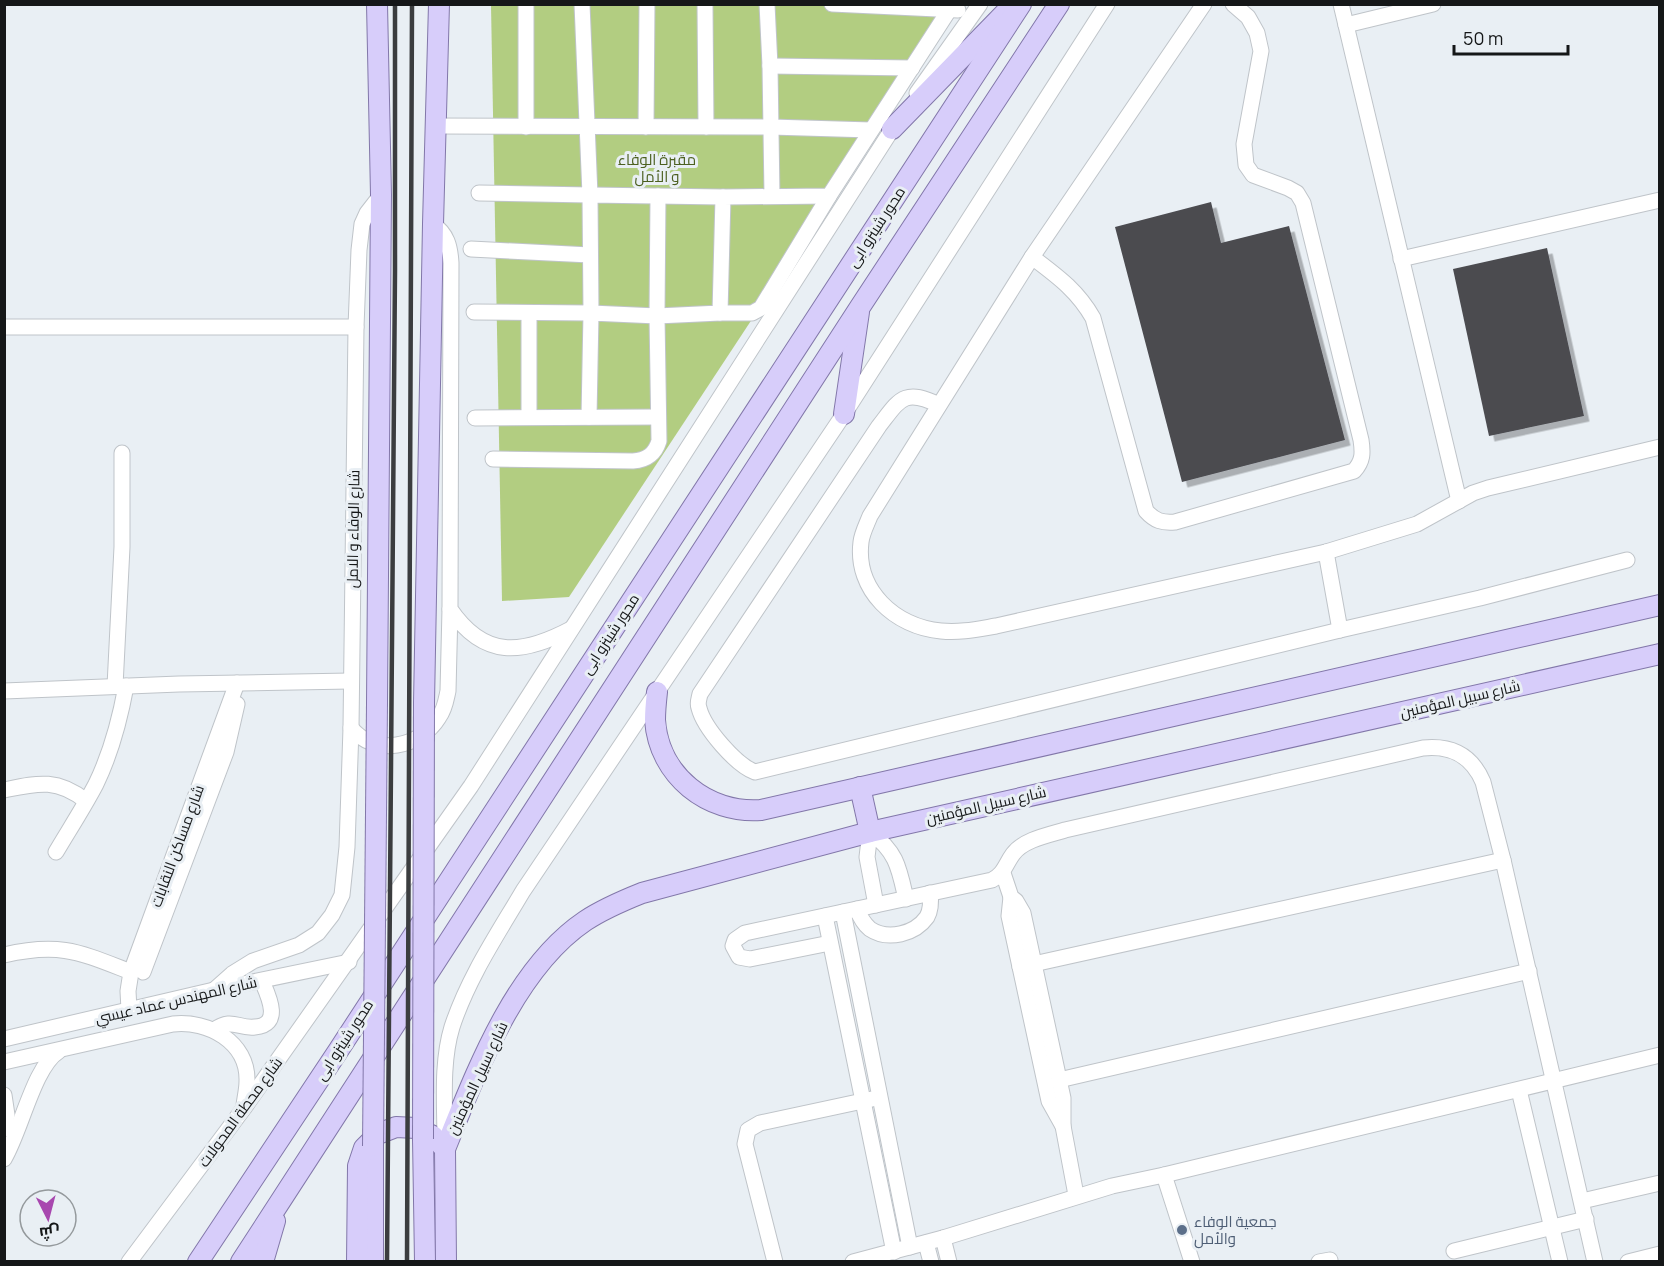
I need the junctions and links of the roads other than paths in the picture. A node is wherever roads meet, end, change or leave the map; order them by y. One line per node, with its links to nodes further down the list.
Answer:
1 (377, 4): 32 (main road)
2 (439, 4): 23 (main road)
3 (525, 4): 24 (street)
4 (582, 4): 28 (street)
5 (646, 4): 25 (street)
6 (705, 4): 26 (street)
7 (767, 4): 21 (street)
8 (832, 4): 17 (street)
9 (1013, 4): 29 (main road)
10 (1020, 4): 129 (main road, محور شينزو ابى)
11 (1059, 4): 44 (main road, محور شينزو ابى)
12 (1107, 4): 53 (street)
13 (1204, 4): 42 (street)
14 (1233, 4): 42 (street)
15 (1341, 4): 20 (street)
16 (1433, 4): 20 (street)
17 (898, 6): 18 (street)
18 (952, 7): 19 (street); 22 (street)
19 (978, 8): 29 (street, شارع محطة المحولات)
20 (1346, 25): 43 (street)
21 (770, 66): 22 (street); 27 (street)
22 (912, 68): 30 (street)
23 (435, 126): 24 (street); 39 (main road)
24 (526, 127): 28 (street)
25 (646, 127): 26 (street); 28 (street)
26 (706, 127): 27 (street)
27 (771, 127): 30 (street); 36 (street)
28 (589, 128): 33 (street)
29 (892, 129): 66 (street, شارع محطة المحولات)
30 (871, 130): 37 (street)
31 (479, 193): 33 (street)
32 (381, 195): 51 (street, شارع الوفاء و الامل); 133 (main road, bridge)
33 (591, 195): 34 (street); 41 (street)
34 (658, 196): 35 (street); 49 (street)
35 (723, 196): 36 (street); 48 (street)
36 (772, 196): 37 (street)
37 (828, 196): 48 (street)
38 (1659, 200): 43 (street)
39 (433, 224): 65 (street); 134 (main road, bridge)
40 (471, 249): 41 (street)
41 (590, 255): 47 (street)
42 (1032, 257): 52 (street)
43 (1401, 259): 61 (street)
44 (860, 307): 53 (main road); 117 (main road, محور شينزو ابى)
45 (474, 312): 46 (street)
46 (529, 313): 47 (street); 54 (street)
47 (591, 313): 49 (street); 55 (street)
48 (720, 313): 49 (street)
49 (657, 316): 56 (street)
50 (4, 327): 51 (street)
51 (356, 327): 69 (street, شارع الوفاء و الامل)
52 (939, 405): 62 (street); 67 (street)
53 (844, 414): 73 (street)
54 (529, 417): 55 (street); 57 (street)
55 (589, 417): 56 (street)
56 (658, 417): 60 (street)
57 (475, 418)
58 (1659, 447): 61 (street)
59 (122, 453): 71 (street)
60 (494, 459)
61 (1459, 501): 62 (street)
62 (1326, 552): 67 (street)
63 (1627, 560): 67 (street)
64 (1659, 604): 77 (main road)
65 (450, 609): 66 (street); 75 (street)
66 (574, 628): 91 (street, شارع محطة المحولات)
67 (1340, 630)
68 (1659, 654): 80 (main road, شارع سبيل المؤمنين)
69 (350, 681): 70 (street); 75 (street, شارع الوفاء و الامل)
70 (237, 683): 71 (street); 76 (street, شارع مساكن النقابات)
71 (120, 686): 72 (street); 79 (street)
72 (4, 691)
73 (657, 692): 77 (main road); 112 (street)
74 (238, 701): 76 (street)
75 (351, 728): 96 (street, شارع الوفاء و الامل)
76 (221, 745): 94 (street, شارع مساكن النقابات)
77 (860, 787): 80 (main road)
78 (4, 789): 79 (street)
79 (86, 801): 81 (street)
80 (870, 832): 85 (street); 86 (street); 112 (main road, شارع سبيل المؤمنين)
81 (56, 852)
82 (1503, 860): 83 (street); 92 (street); 93 (street)
83 (1003, 873): 84 (street); 92 (street)
84 (930, 893): 85 (street); 87 (street)
85 (906, 899): 86 (street)
86 (876, 905): 87 (street)
87 (850, 911): 88 (street); 107 (street)
88 (825, 916): 89 (street); 89 (street)
89 (830, 943): 108 (street)
90 (4, 955): 94 (street)
91 (349, 962): 95 (street, شارع المهندس عماد عيسي); 109 (street, شارع محطة المحولات)
92 (1027, 966): 103 (street); 110 (street)
93 (1529, 971): 103 (street); 104 (street)
94 (137, 972): 97 (street, شارع مساكن النقابات)
95 (262, 981): 96 (street, شارع المهندس عماد عيسي); 98 (street)
96 (214, 990): 97 (street, شارع المهندس عماد عيسي)
97 (129, 1010): 99 (street, شارع المهندس عماد عيسي)
98 (214, 1030): 100 (street, شارع المهندس عماد عيسي); 109 (street, شارع المهندس عماد عيسي)
99 (4, 1039)
100 (62, 1049): 102 (street, شارع المهندس عماد عيسي); 113 (street)
101 (1659, 1055): 104 (street)
102 (4, 1062)
103 (1059, 1080): 110 (street)
104 (1554, 1081): 105 (street); 118 (street)
105 (1519, 1090): 114 (street); 120 (street)
106 (4, 1095): 111 (street)
107 (880, 1097): 108 (street); 123 (street)
108 (862, 1101): 125 (street); 136 (street)
109 (244, 1107): 128 (street, شارع محطة المحولات)
110 (1063, 1126): 116 (street)
111 (4, 1129)
112 (444, 1149): 132 (main road); 135 (main road)
113 (4, 1159)
114 (1164, 1175): 116 (street); 140 (street)
115 (1659, 1183): 118 (street)
116 (1076, 1195): 121 (street)
117 (284, 1196): 130 (main road, محور شينزو ابى); 131 (main road)
118 (1582, 1201): 119 (street)
119 (1586, 1218): 120 (street); 142 (street)
120 (1552, 1227): 124 (street); 141 (street)
121 (943, 1238): 122 (street); 139 (street)
122 (926, 1243): 123 (street); 138 (street)
123 (910, 1247): 125 (street)
124 (1454, 1251)
125 (894, 1252): 137 (street)
126 (1659, 1254): 127 (street)
127 (1629, 1261)
128 (129, 1262)
129 (198, 1262)
130 (241, 1262)
131 (263, 1262)
132 (357, 1262)
133 (373, 1262)
134 (425, 1262)
135 (446, 1262)
136 (775, 1262)
137 (853, 1262)
138 (931, 1262)
139 (949, 1262)
140 (1192, 1262)
141 (1560, 1262)
142 (1595, 1262)

